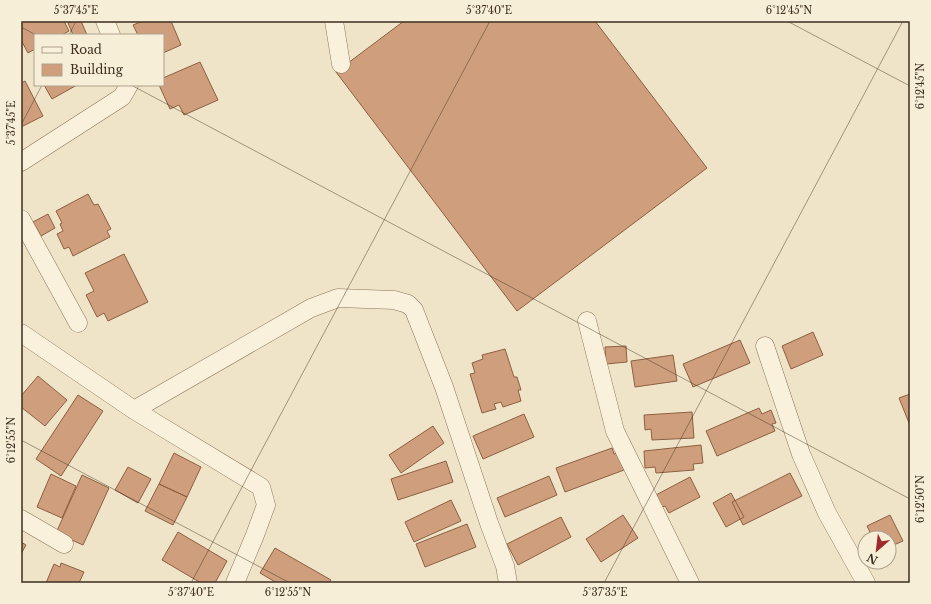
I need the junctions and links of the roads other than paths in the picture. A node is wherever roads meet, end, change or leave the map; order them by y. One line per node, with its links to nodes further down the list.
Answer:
1 (105, 21): 3 (street)
2 (334, 21): 4 (street)
3 (111, 34)
4 (341, 64)
5 (129, 86): 6 (street)
6 (21, 162)
7 (21, 219): 9 (street)
8 (587, 321): 17 (street)
9 (78, 323)
10 (21, 333): 12 (street)
11 (765, 346): 18 (street)
12 (134, 410): 15 (street); 16 (street)
13 (21, 519): 14 (street)
14 (64, 544)
15 (235, 583)
16 (508, 583)
17 (690, 583)
18 (866, 583)

